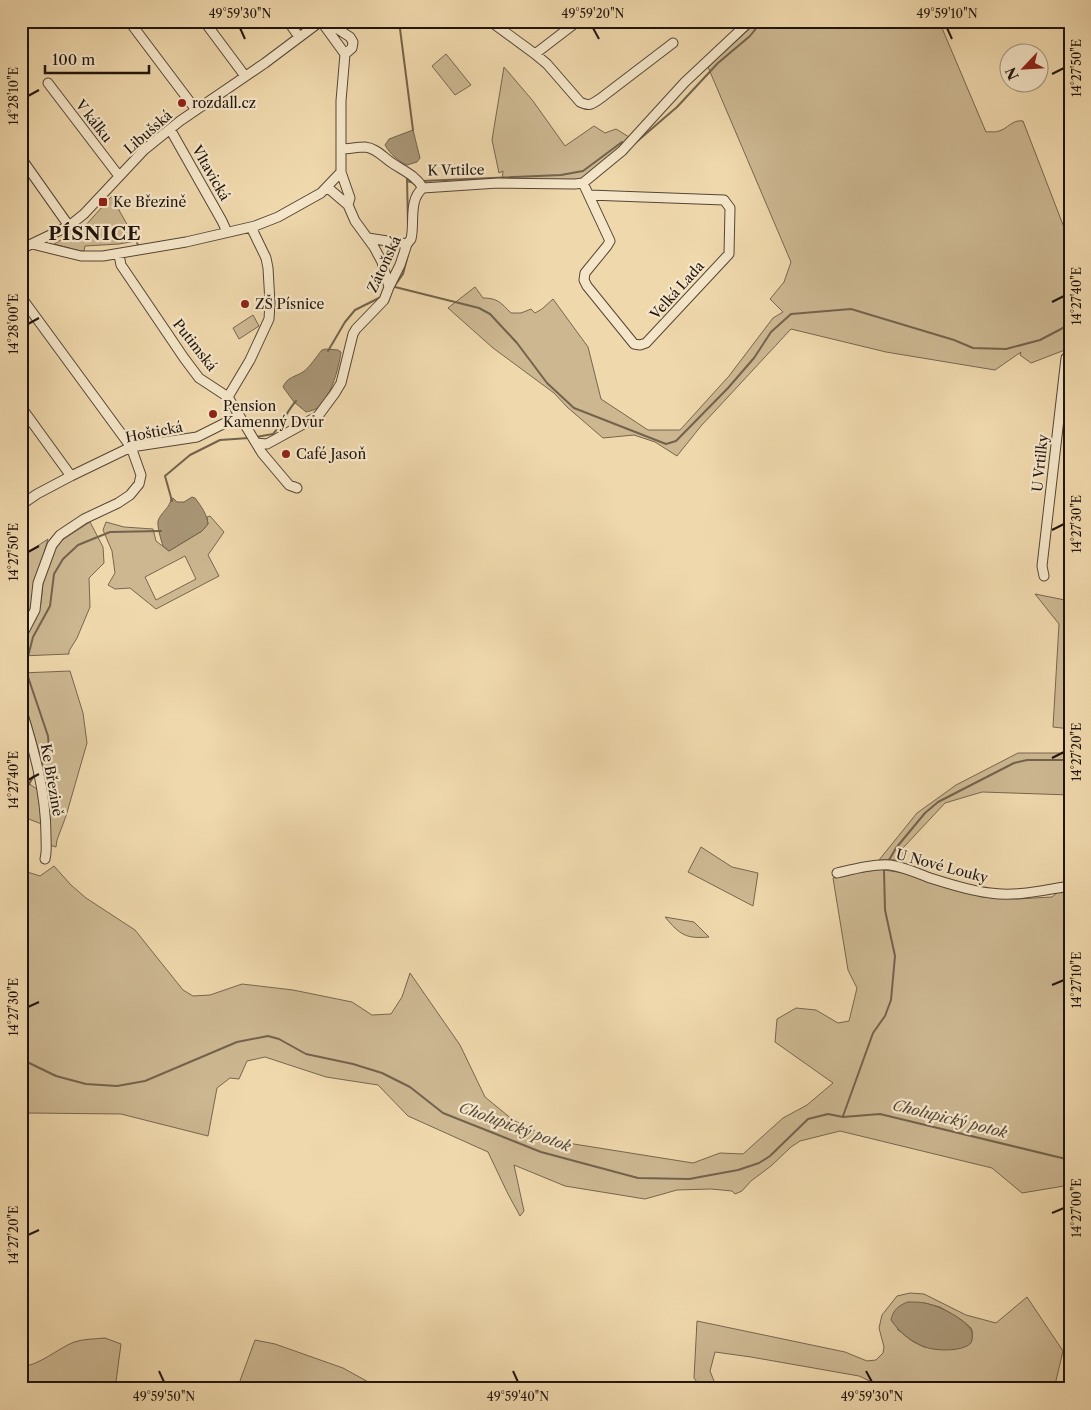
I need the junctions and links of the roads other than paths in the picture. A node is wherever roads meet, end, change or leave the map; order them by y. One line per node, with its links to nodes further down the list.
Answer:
1 (128, 21): 14 (street)
2 (204, 21): 12 (street)
3 (288, 21): 8 (street)
4 (490, 21): 11 (street)
5 (578, 21): 11 (street)
6 (750, 21): 21 (street)
7 (324, 25): 8 (street, Libušská); 10 (street); 10 (street)
8 (299, 38): 12 (street, Libušská)
9 (673, 43): 11 (street)
10 (345, 54): 16 (street)
11 (535, 54)
12 (245, 76): 14 (street, Libušská)
13 (48, 83): 19 (street, V kálku)
14 (196, 110): 15 (street, Libušská)
15 (170, 129): 19 (street, Libušská); 27 (street, Vltavická)
16 (341, 149): 18 (street); 20 (street, K Vrtilce)
17 (21, 158): 25 (street)
18 (341, 172): 22 (street); 24 (street)
19 (119, 176): 25 (street, Libušská)
20 (420, 183): 21 (street, K Vrtilce); 30 (street, Zátoňská)
21 (583, 183): 23 (street, Velká Lada)
22 (327, 187): 24 (street); 26 (street)
23 (588, 195): 23 (street, Velká Lada)
24 (348, 205): 28 (street)
25 (69, 226): 29 (street, Libušská)
26 (251, 227): 27 (street); 36 (street)
27 (226, 232): 32 (street)
28 (368, 238): 30 (street); 33 (street)
29 (32, 244): 31 (street, Libušská); 32 (street)
30 (407, 244): 33 (street, Zátoňská)
31 (21, 249)
32 (119, 254): 36 (street, Putimská)
33 (387, 292): 39 (street, Zátoňská)
34 (21, 297): 40 (street)
35 (1070, 356): 44 (street, U Vrtilky)
36 (228, 397): 38 (street, Putimská)
37 (21, 407): 41 (street)
38 (239, 416): 39 (street, Putimská); 40 (street, Hoštická)
39 (254, 439): 42 (street, Putimská)
40 (131, 447): 41 (street, Hoštická); 45 (street)
41 (71, 476): 43 (street, Hoštická)
42 (297, 488)
43 (21, 505)
44 (1044, 576)
45 (21, 637)
46 (21, 708): 47 (street, Ke Březině)
47 (45, 859)
48 (837, 873): 49 (street, U Nové Louky)
49 (1070, 886)

